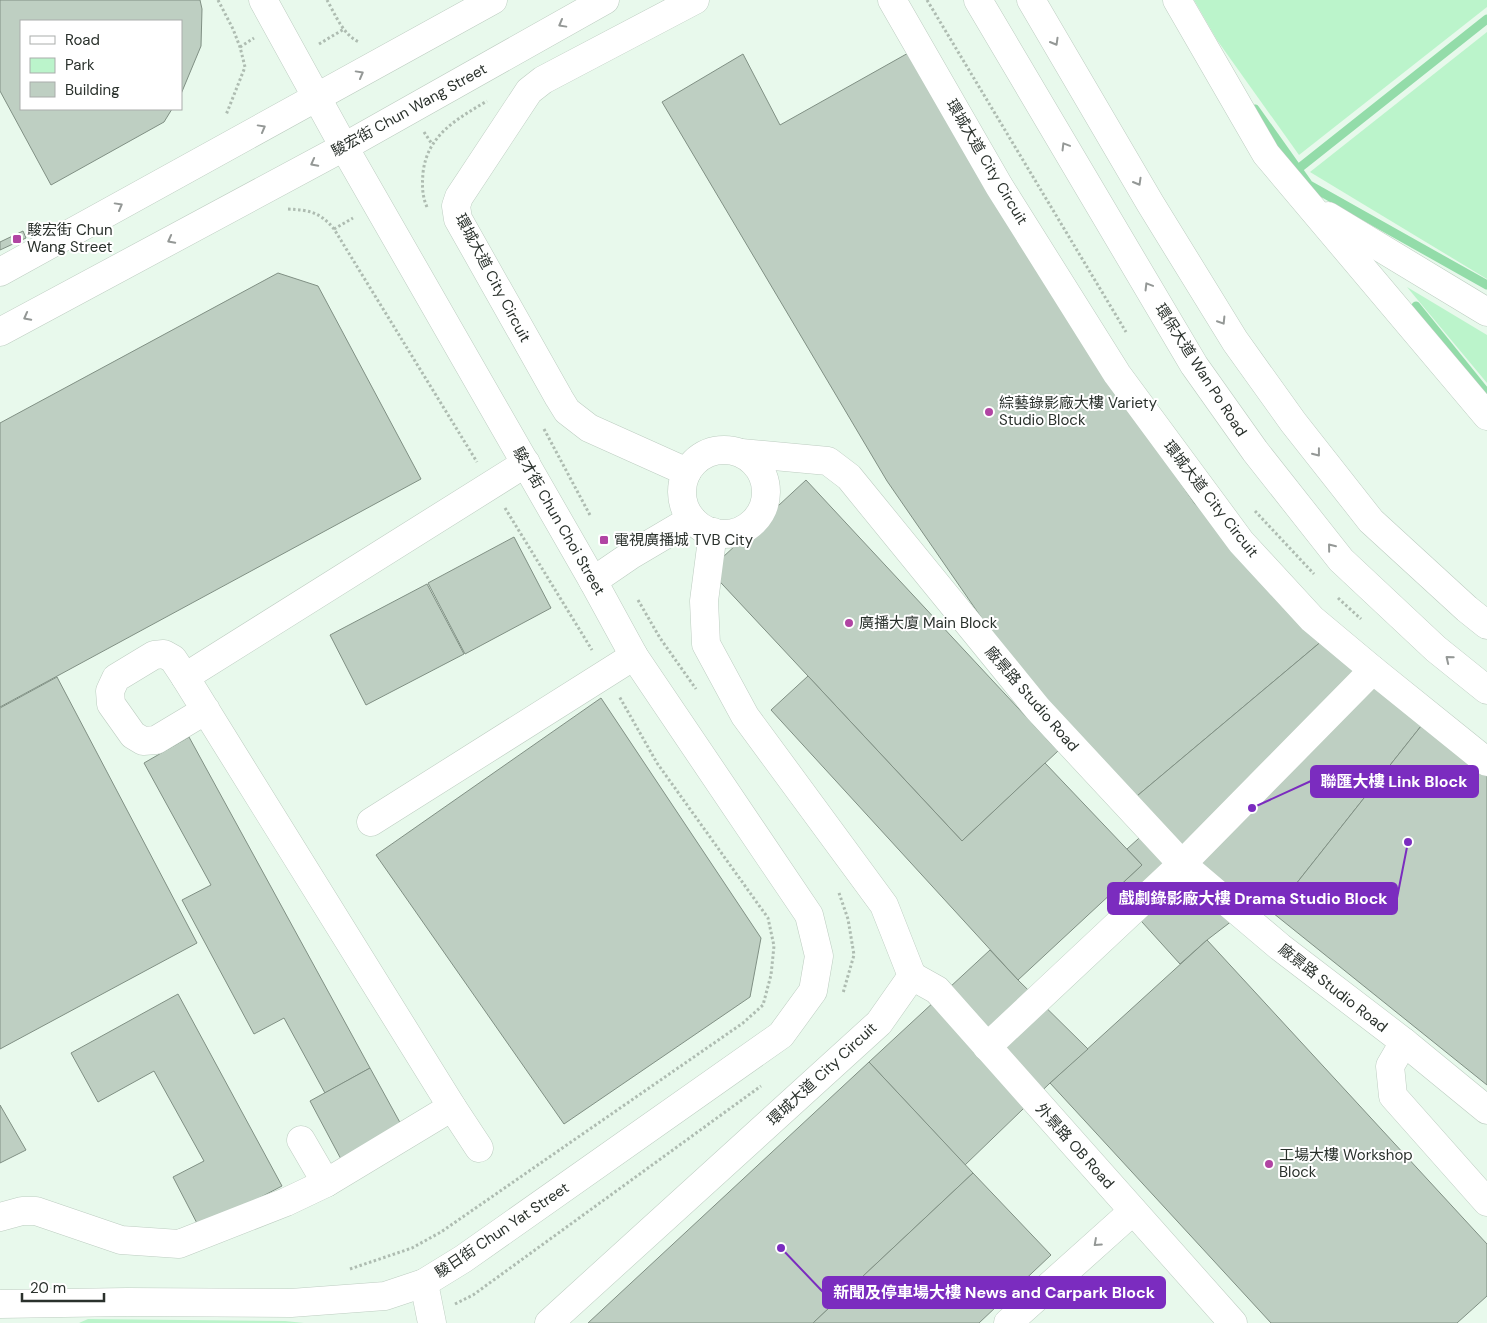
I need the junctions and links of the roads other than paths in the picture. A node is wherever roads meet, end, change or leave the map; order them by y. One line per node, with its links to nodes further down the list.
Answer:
1 (263, 0): 9 (street, 駿才街 Chun Choi Street)
2 (493, 0): 9 (street, one-way to 2)
3 (605, 0): 10 (street, 駿宏街 Chun Wang Street, one-way to 10)
4 (694, 0): 18 (street, 環城大道 City Circuit)
5 (892, 0): 23 (street, 環城大道 City Circuit)
6 (978, 0): 25 (street, 環保大道 Wan Po Road, one-way to 6)
7 (1031, 0): 21 (street, one-way to 21)
8 (1177, 0): 11 (street)
9 (318, 98): 10 (street, 駿才街 Chun Choi Street); 12 (street, one-way to 9)
10 (344, 147): 14 (street, 駿宏街 Chun Wang Street, one-way to 14); 17 (street, 駿才街 Chun Choi Street)
11 (1308, 203): 13 (street); 15 (street)
12 (0, 272)
13 (1487, 312)
14 (0, 332)
15 (1487, 416)
16 (741, 453): 18 (street); 19 (street); 29 (street, 廠景路 Studio Road)
17 (526, 463): 20 (street, 駿才街 Chun Choi Street); 24 (street)
18 (687, 472): 19 (street)
19 (702, 526): 20 (street); 30 (street)
20 (594, 581): 22 (street, 駿才街 Chun Choi Street)
21 (1487, 625)
22 (634, 656): 28 (street); 31 (street, 駿才街 Chun Choi Street)
23 (1373, 670): 27 (street, 環城大道 City Circuit); 29 (street)
24 (185, 677): 26 (street); 26 (street)
25 (1487, 690)
26 (206, 710): 34 (street)
27 (1487, 762)
28 (371, 822)
29 (1182, 864): 32 (street, 廠景路 Studio Road); 33 (street)
30 (912, 976): 33 (street, 外景路 OB Road); 45 (street, 環城大道 City Circuit)
31 (781, 1035): 42 (street, 駿日街 Chun Yat Street)
32 (1404, 1042): 35 (street, 廠景路 Studio Road); 39 (street)
33 (987, 1047): 40 (street, 外景路 OB Road)
34 (452, 1107): 37 (street); 38 (street)
35 (1487, 1110)
36 (301, 1140): 38 (street)
37 (479, 1148)
38 (326, 1183): 41 (street)
39 (1487, 1202)
40 (1133, 1211): 46 (street, one-way to 46); 47 (street, 外景路 OB Road)
41 (0, 1218)
42 (424, 1283): 43 (street, 駿日街 Chun Yat Street); 44 (street)
43 (0, 1304)
44 (432, 1320)
45 (549, 1323)
46 (1008, 1323)
47 (1233, 1323)

